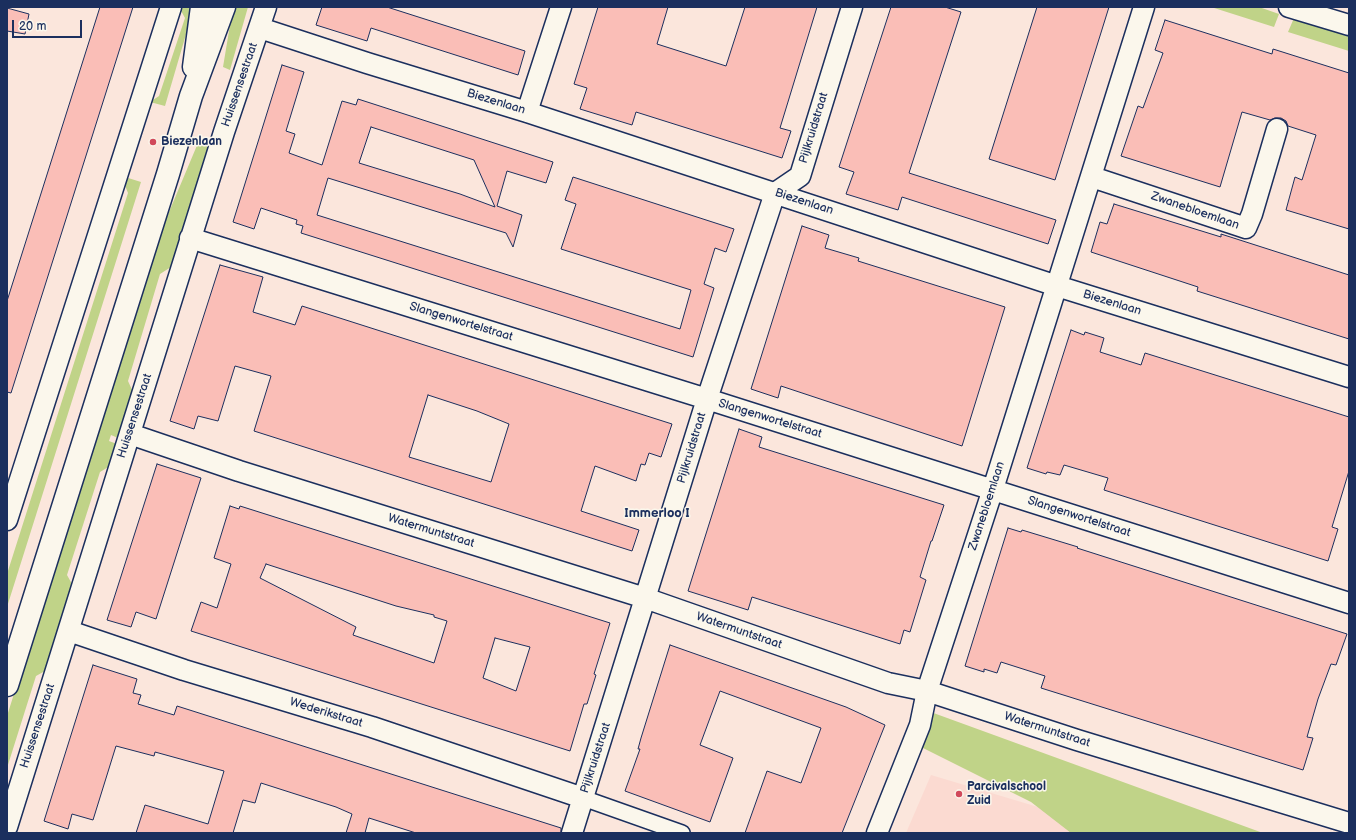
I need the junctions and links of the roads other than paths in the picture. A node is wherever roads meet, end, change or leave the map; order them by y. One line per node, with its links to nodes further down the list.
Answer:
1 (171, 7): 22 (street)
2 (202, 7): 11 (street)
3 (224, 7): 11 (street)
4 (266, 7): 10 (street, Huissensestraat)
5 (561, 7): 12 (street)
6 (852, 7): 15 (street, Pijlkruidstraat)
7 (1144, 7): 14 (street, Zwanebloemlaan)
8 (1289, 7): 9 (street)
9 (1349, 25)
10 (260, 28): 12 (street, Biezenlaan); 16 (street, Huissensestraat)
11 (190, 96): 26 (street)
12 (527, 112): 15 (street, Biezenlaan)
13 (1277, 129): 14 (street, Zwanebloemlaan)
14 (1092, 177): 17 (street, Zwanebloemlaan)
15 (775, 193): 17 (street, Biezenlaan); 19 (street, Pijlkruidstraat)
16 (190, 238): 19 (street, Slangenwortelstraat); 20 (street, Huissensestraat)
17 (1057, 286): 18 (street, Biezenlaan); 21 (street, Zwanebloemlaan)
18 (1349, 377)
19 (707, 399): 21 (street, Slangenwortelstraat); 23 (street, Pijlkruidstraat)
20 (130, 434): 23 (street, Watermuntstraat); 25 (street, Huissensestraat)
21 (993, 489): 24 (street, Slangenwortelstraat); 27 (street, Zwanebloemlaan)
22 (7, 520)
23 (645, 598): 27 (street, Watermuntstraat); 28 (street, Pijlkruidstraat)
24 (1349, 603)
25 (69, 631): 28 (street, Wederikstraat); 30 (street, Huissensestraat)
26 (7, 684)
27 (927, 691): 29 (street, Watermuntstraat); 33 (street, Zwanebloemlaan)
28 (583, 798): 31 (street, Pijlkruidstraat); 32 (street)
29 (1349, 823)
30 (7, 827)
31 (572, 833)
32 (682, 833)
33 (876, 833)

